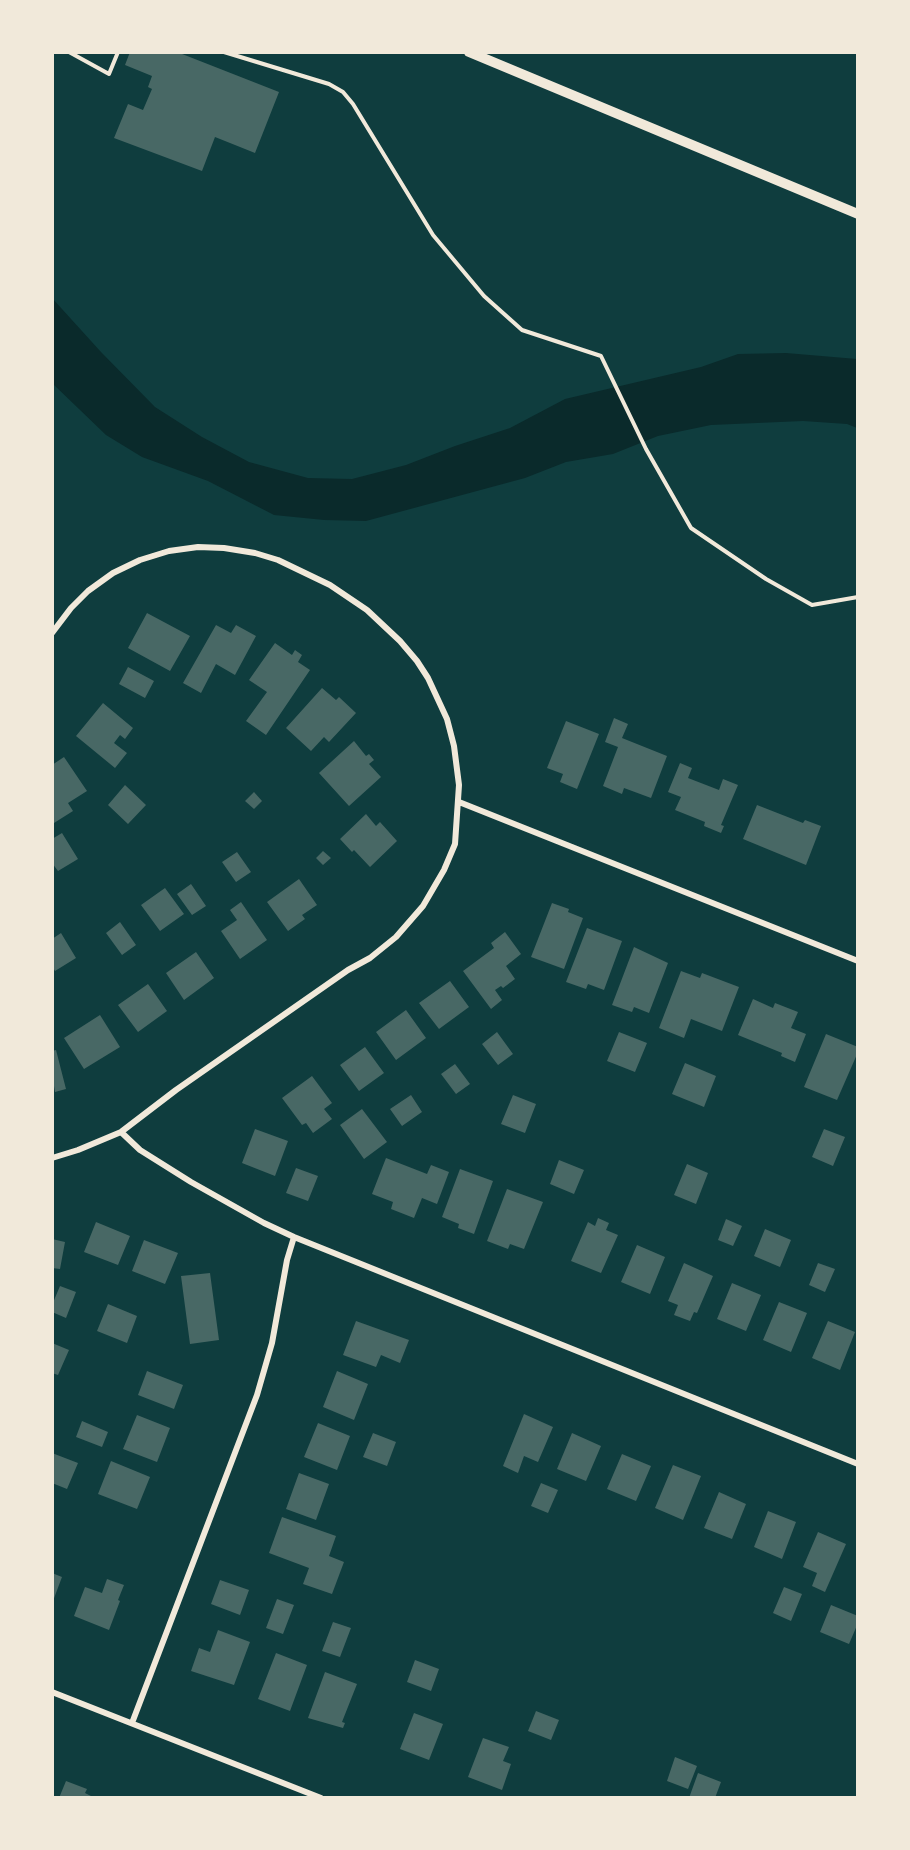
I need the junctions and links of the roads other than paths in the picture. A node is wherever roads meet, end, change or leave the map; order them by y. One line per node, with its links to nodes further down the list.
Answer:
1 (469, 52): 2 (street)
2 (858, 214)
3 (52, 633): 4 (street)
4 (459, 802): 5 (street); 6 (street)
5 (858, 961)
6 (120, 1132): 7 (street); 8 (street)
7 (52, 1158)
8 (294, 1238): 9 (street); 11 (street)
9 (858, 1464)
10 (52, 1692): 11 (street)
11 (132, 1722): 12 (street)
12 (321, 1797)

